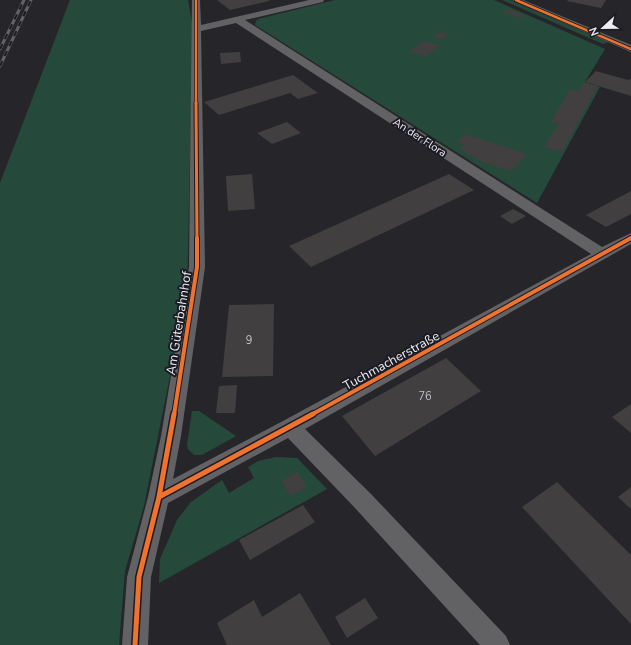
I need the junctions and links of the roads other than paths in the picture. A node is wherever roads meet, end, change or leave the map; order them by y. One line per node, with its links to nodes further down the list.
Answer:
1 (196, 0): 5 (street, Am Güterbahnhof)
2 (320, 0): 4 (street)
3 (516, 0): 6 (street)
4 (238, 20): 5 (street); 8 (street, An der Flora)
5 (196, 29): 10 (street, Am Güterbahnhof)
6 (631, 49)
7 (631, 238): 8 (street, Tuchmacherstraße)
8 (602, 254): 9 (street, Tuchmacherstraße)
9 (290, 427): 10 (street, Tuchmacherstraße); 12 (street)
10 (159, 497): 11 (street, Am Güterbahnhof)
11 (135, 645)
12 (497, 645)

